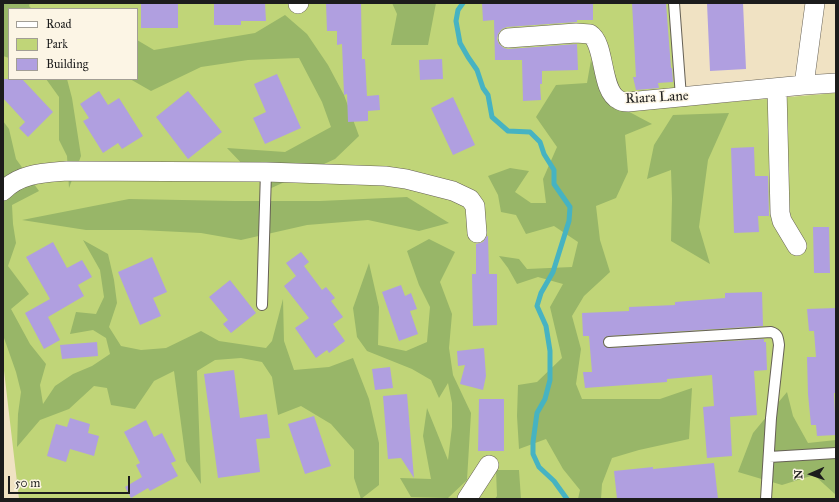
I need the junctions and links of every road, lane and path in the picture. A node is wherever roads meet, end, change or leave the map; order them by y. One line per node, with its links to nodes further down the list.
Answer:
1 (674, 3): 7 (lane)
2 (815, 3): 5 (street)
3 (508, 38): 7 (street, Riara Lane)
4 (836, 83): 5 (street, Riara Lane)
5 (804, 85): 6 (street, Riara Lane)
6 (777, 88): 7 (street, Riara Lane); 11 (street)
7 (680, 97)
8 (266, 172): 9 (street); 10 (street); 12 (lane)
9 (3, 191)
10 (477, 233)
11 (797, 246)
12 (262, 305)
13 (609, 342): 15 (lane)
14 (836, 453): 15 (lane)
15 (769, 457): 18 (lane)
16 (489, 466): 17 (street)
17 (467, 499)
18 (766, 499)

